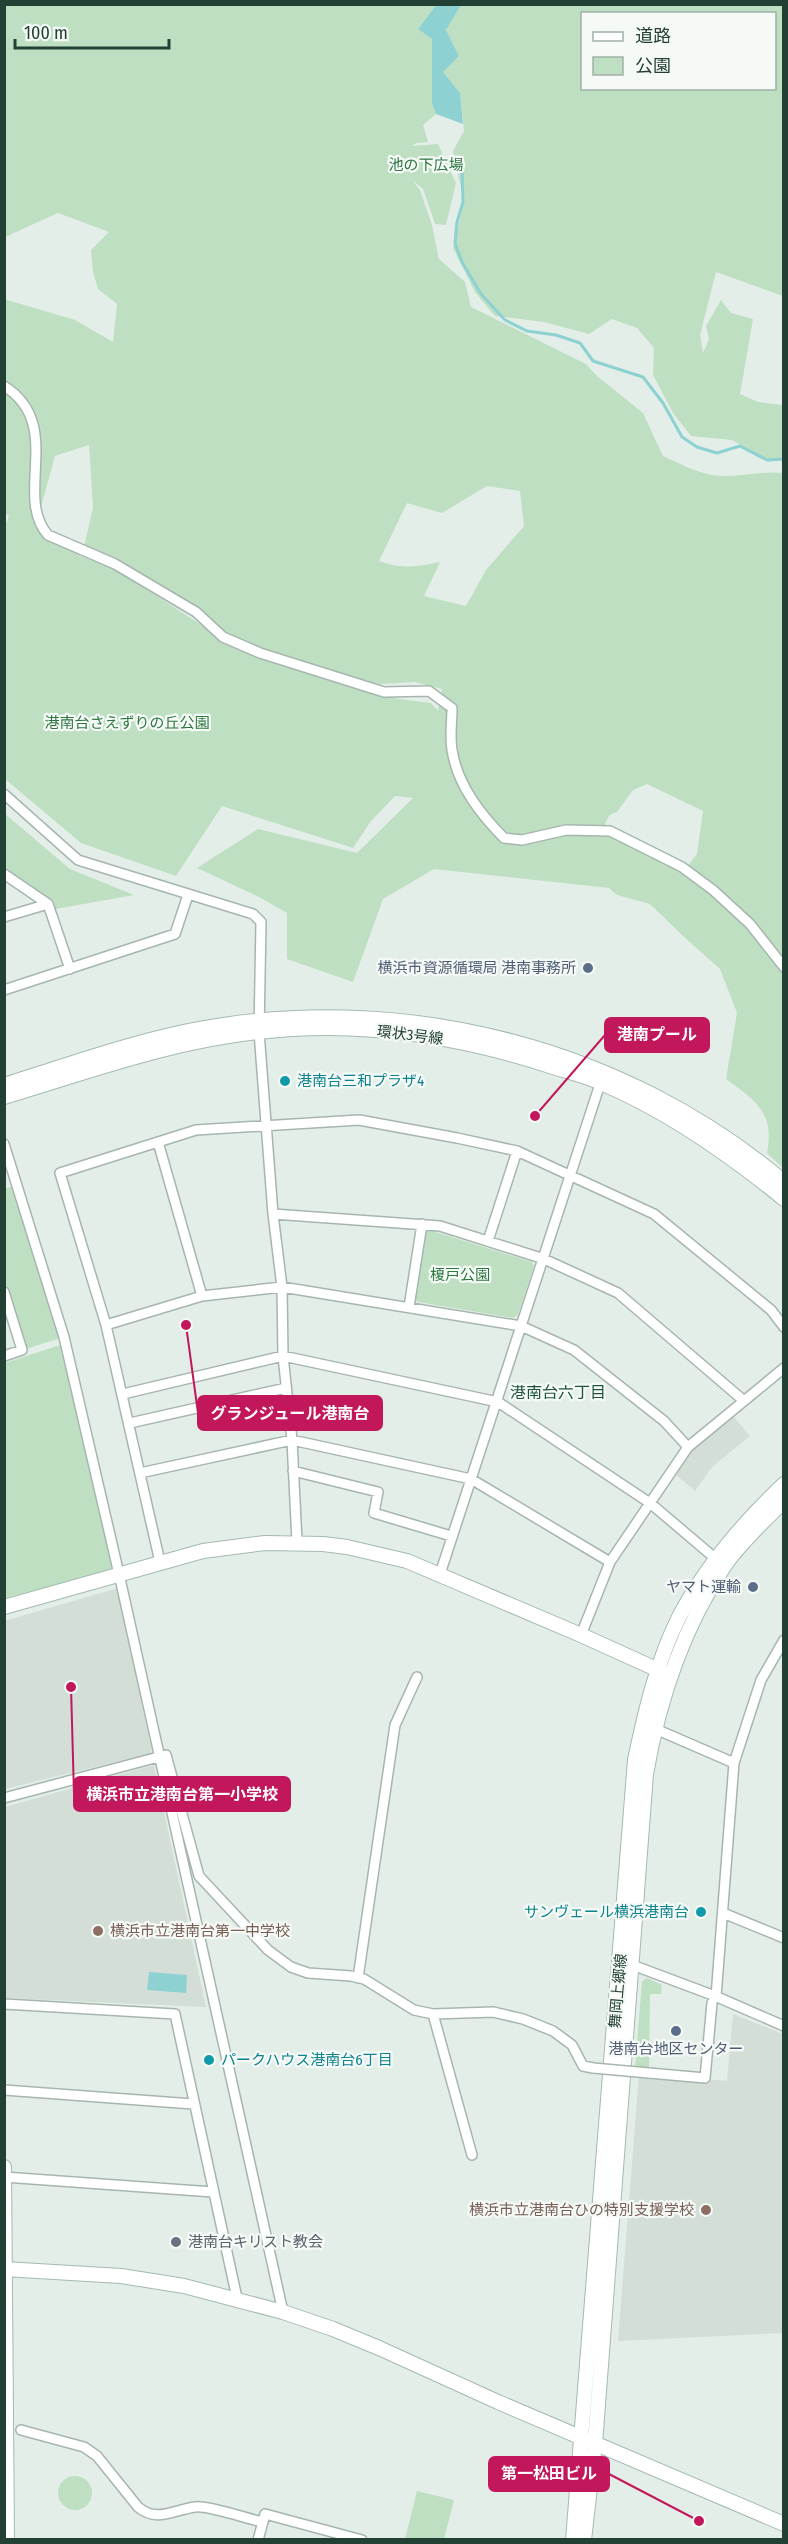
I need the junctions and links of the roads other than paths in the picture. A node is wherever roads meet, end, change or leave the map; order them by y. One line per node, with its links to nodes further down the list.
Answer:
1 (4, 386): 7 (street)
2 (4, 794): 4 (street)
3 (4, 874): 5 (street)
4 (188, 895): 8 (street); 10 (street)
5 (48, 904): 6 (street); 8 (street)
6 (4, 917)
7 (783, 967)
8 (70, 969): 9 (street)
9 (4, 990)
10 (259, 1026): 11 (street, 環状3号線); 12 (street, 環状3号線); 13 (street, 環状3号線); 14 (street)
11 (602, 1078): 18 (street); 19 (street, 環状3号線); 20 (street, 環状3号線)
12 (4, 1085)
13 (4, 1097)
14 (268, 1126): 15 (street); 17 (street); 21 (street)
15 (158, 1142): 27 (street); 29 (street)
16 (4, 1144): 53 (street)
17 (517, 1151): 18 (street); 23 (street)
18 (571, 1176): 24 (street); 31 (street)
19 (783, 1182)
20 (783, 1199)
21 (273, 1214): 22 (street); 25 (street)
22 (422, 1224): 23 (street); 28 (street)
23 (488, 1241): 24 (street)
24 (544, 1259): 30 (street); 37 (street)
25 (282, 1287): 27 (street); 28 (street); 33 (street)
26 (4, 1292): 32 (street)
27 (202, 1296): 29 (street)
28 (409, 1306): 30 (street)
29 (106, 1325): 36 (street)
30 (521, 1326): 38 (street); 41 (street)
31 (783, 1328)
32 (4, 1356)
33 (284, 1356): 35 (street); 36 (street); 38 (street)
34 (783, 1368): 37 (street)
35 (286, 1388): 39 (street); 40 (street)
36 (123, 1394): 39 (street)
37 (743, 1400): 41 (street)
38 (498, 1402): 44 (street); 47 (street)
39 (130, 1423): 43 (street)
40 (292, 1440): 42 (street); 43 (street); 44 (street)
41 (688, 1447): 47 (street)
42 (293, 1472): 48 (street); 49 (street)
43 (140, 1473): 51 (street)
44 (471, 1479): 48 (street); 52 (street)
45 (783, 1484): 50 (street, 舞岡上郷線)
46 (783, 1501): 58 (street, 舞岡上郷線)
47 (650, 1503): 50 (street); 52 (street)
48 (451, 1536): 54 (street)
49 (297, 1542): 51 (street); 54 (street)
50 (716, 1559): 58 (street, 舞岡上郷線)
51 (160, 1562): 53 (street)
52 (610, 1562): 56 (street)
53 (119, 1574): 55 (street); 61 (street)
54 (440, 1574): 56 (street)
55 (4, 1608)
56 (581, 1635): 58 (street)
57 (783, 1641): 62 (street)
58 (664, 1672): 60 (street, 舞岡上郷線)
59 (417, 1677): 67 (street)
60 (648, 1726): 62 (street); 66 (street, 舞岡上郷線)
61 (158, 1758): 63 (street); 67 (street); 80 (street)
62 (734, 1763): 64 (street)
63 (4, 1798)
64 (723, 1913): 65 (street); 68 (street)
65 (783, 1938)
66 (626, 1963): 68 (street); 82 (street, 舞岡上郷線)
67 (358, 1978): 70 (street)
68 (714, 2000): 70 (street, bridge); 71 (street)
69 (4, 2004): 73 (street)
70 (433, 2014): 74 (street)
71 (783, 2026)
72 (4, 2090): 73 (street)
73 (193, 2104): 77 (street)
74 (472, 2155)
75 (4, 2167): 76 (street)
76 (5, 2177): 77 (street); 78 (street)
77 (213, 2192): 79 (street)
78 (5, 2269): 79 (street); 86 (street)
79 (237, 2298): 80 (street)
80 (283, 2312): 82 (street)
81 (21, 2430): 83 (street)
82 (589, 2441): 84 (street); 85 (street, 舞岡上郷線); 89 (street, 舞岡上郷線)
83 (263, 2522): 87 (street); 88 (street)
84 (783, 2524)
85 (574, 2539)
86 (7, 2540)
87 (258, 2540)
88 (362, 2540)
89 (584, 2540)

